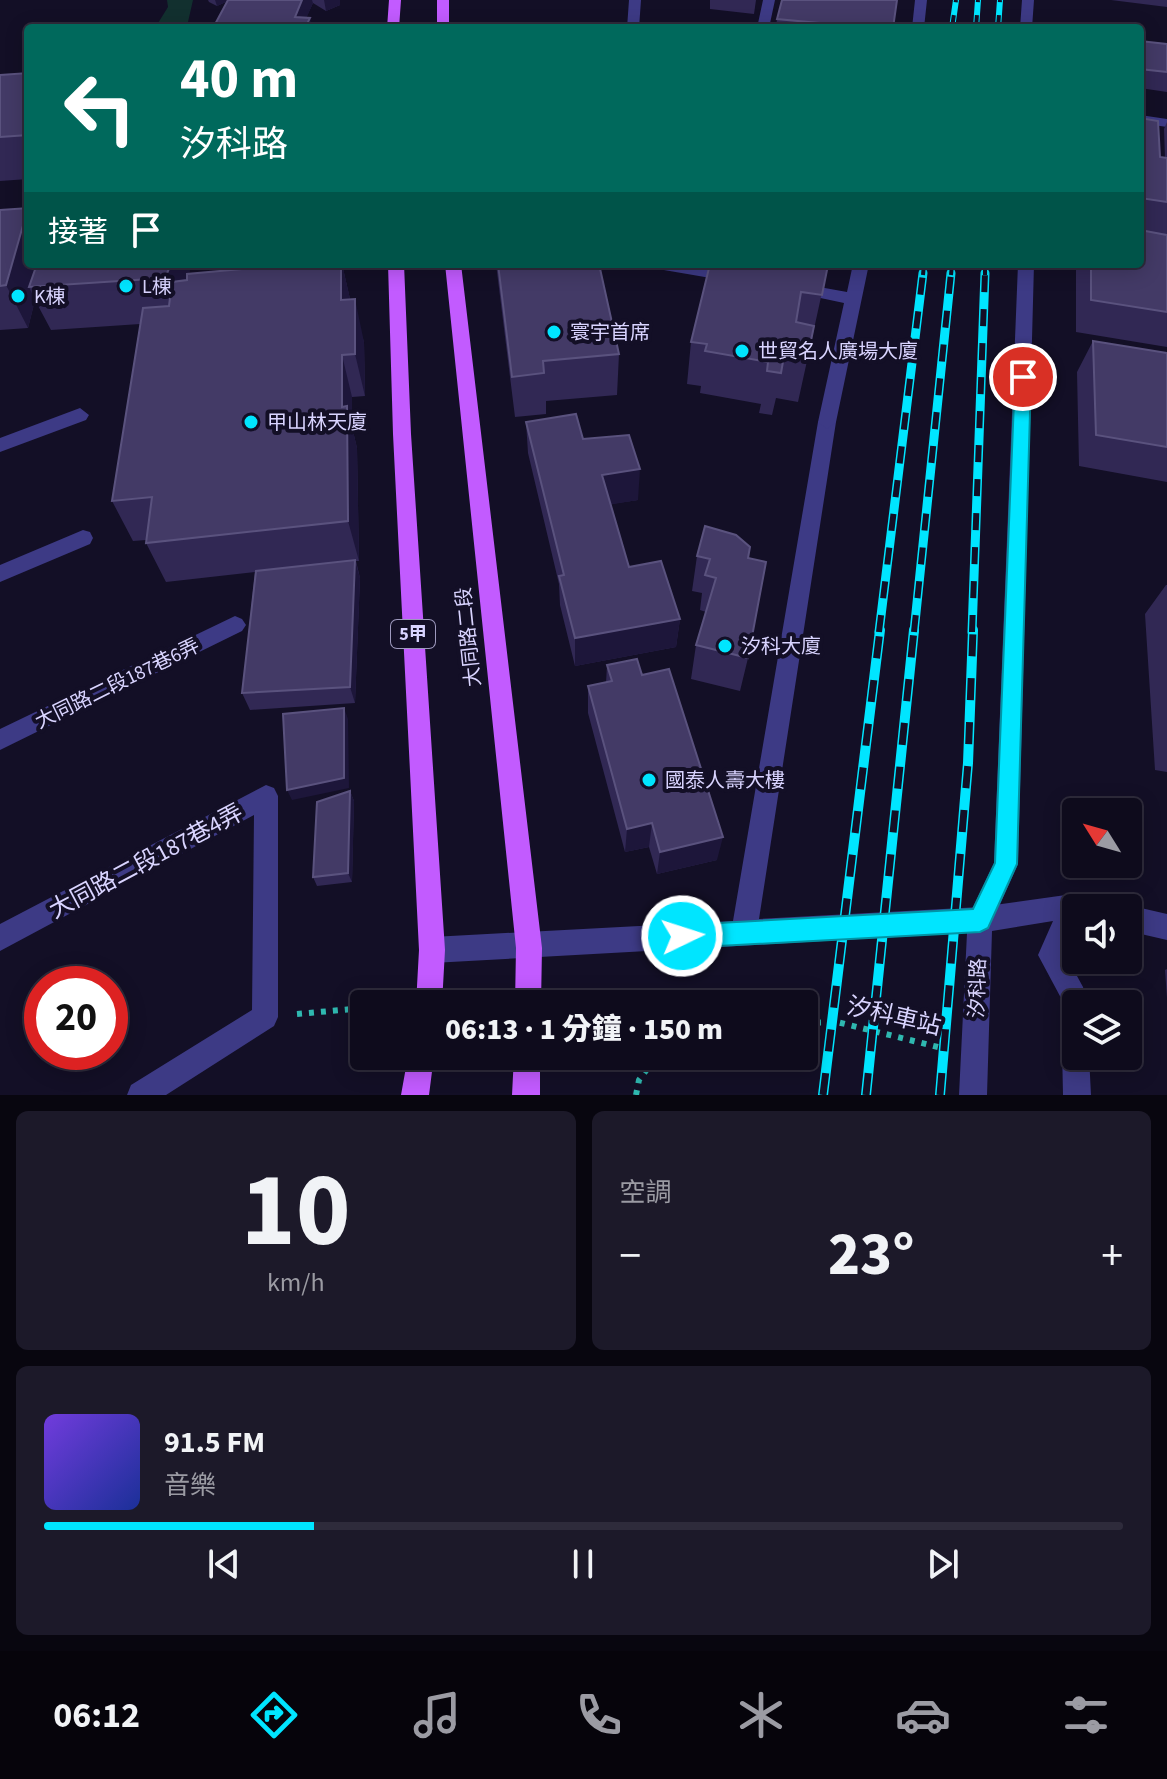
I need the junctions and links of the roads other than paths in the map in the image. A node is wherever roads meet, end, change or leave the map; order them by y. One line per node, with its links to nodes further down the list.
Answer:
1 (395, 0): 7 (main road)
2 (443, 0): 8 (main road)
3 (635, 0): 9 (street)
4 (769, 0): 10 (street)
5 (921, 0): 11 (street)
6 (1028, 0): 12 (street)
7 (393, 24)
8 (443, 24)
9 (633, 24)
10 (764, 24)
11 (918, 24)
12 (1026, 24)
13 (1144, 120): 14 (street)
14 (1167, 123)
15 (396, 268): 37 (main road, 5甲)
16 (453, 268): 36 (main road, 大同路二段)
17 (696, 268): 20 (street)
18 (860, 268): 22 (street)
19 (1026, 268): 30 (street, 汐科路)
20 (747, 279)
21 (778, 285): 22 (street)
22 (854, 299): 33 (street)
23 (80, 415): 24 (street)
24 (0, 445)
25 (83, 538): 26 (street)
26 (0, 574)
27 (235, 625): 28 (street, 大同路二段187巷6弄)
28 (0, 740)
29 (1062, 909): 30 (street)
30 (980, 920): 33 (street); 47 (street, 汐科路)
31 (1142, 921): 32 (street)
32 (1167, 927)
33 (744, 932): 36 (street)
34 (1062, 935): 40 (street)
35 (0, 938): 44 (street, 大同路二段187巷4弄)
36 (529, 948): 37 (street); 39 (main road, 大同路二段)
37 (432, 950): 38 (main road, 5甲)
38 (430, 990)
39 (528, 990)
40 (1071, 990)
41 (419, 1070): 45 (main road)
42 (527, 1070): 46 (main road)
43 (1076, 1070): 48 (street)
44 (141, 1095)
45 (415, 1095)
46 (526, 1095)
47 (973, 1095)
48 (1077, 1095)

